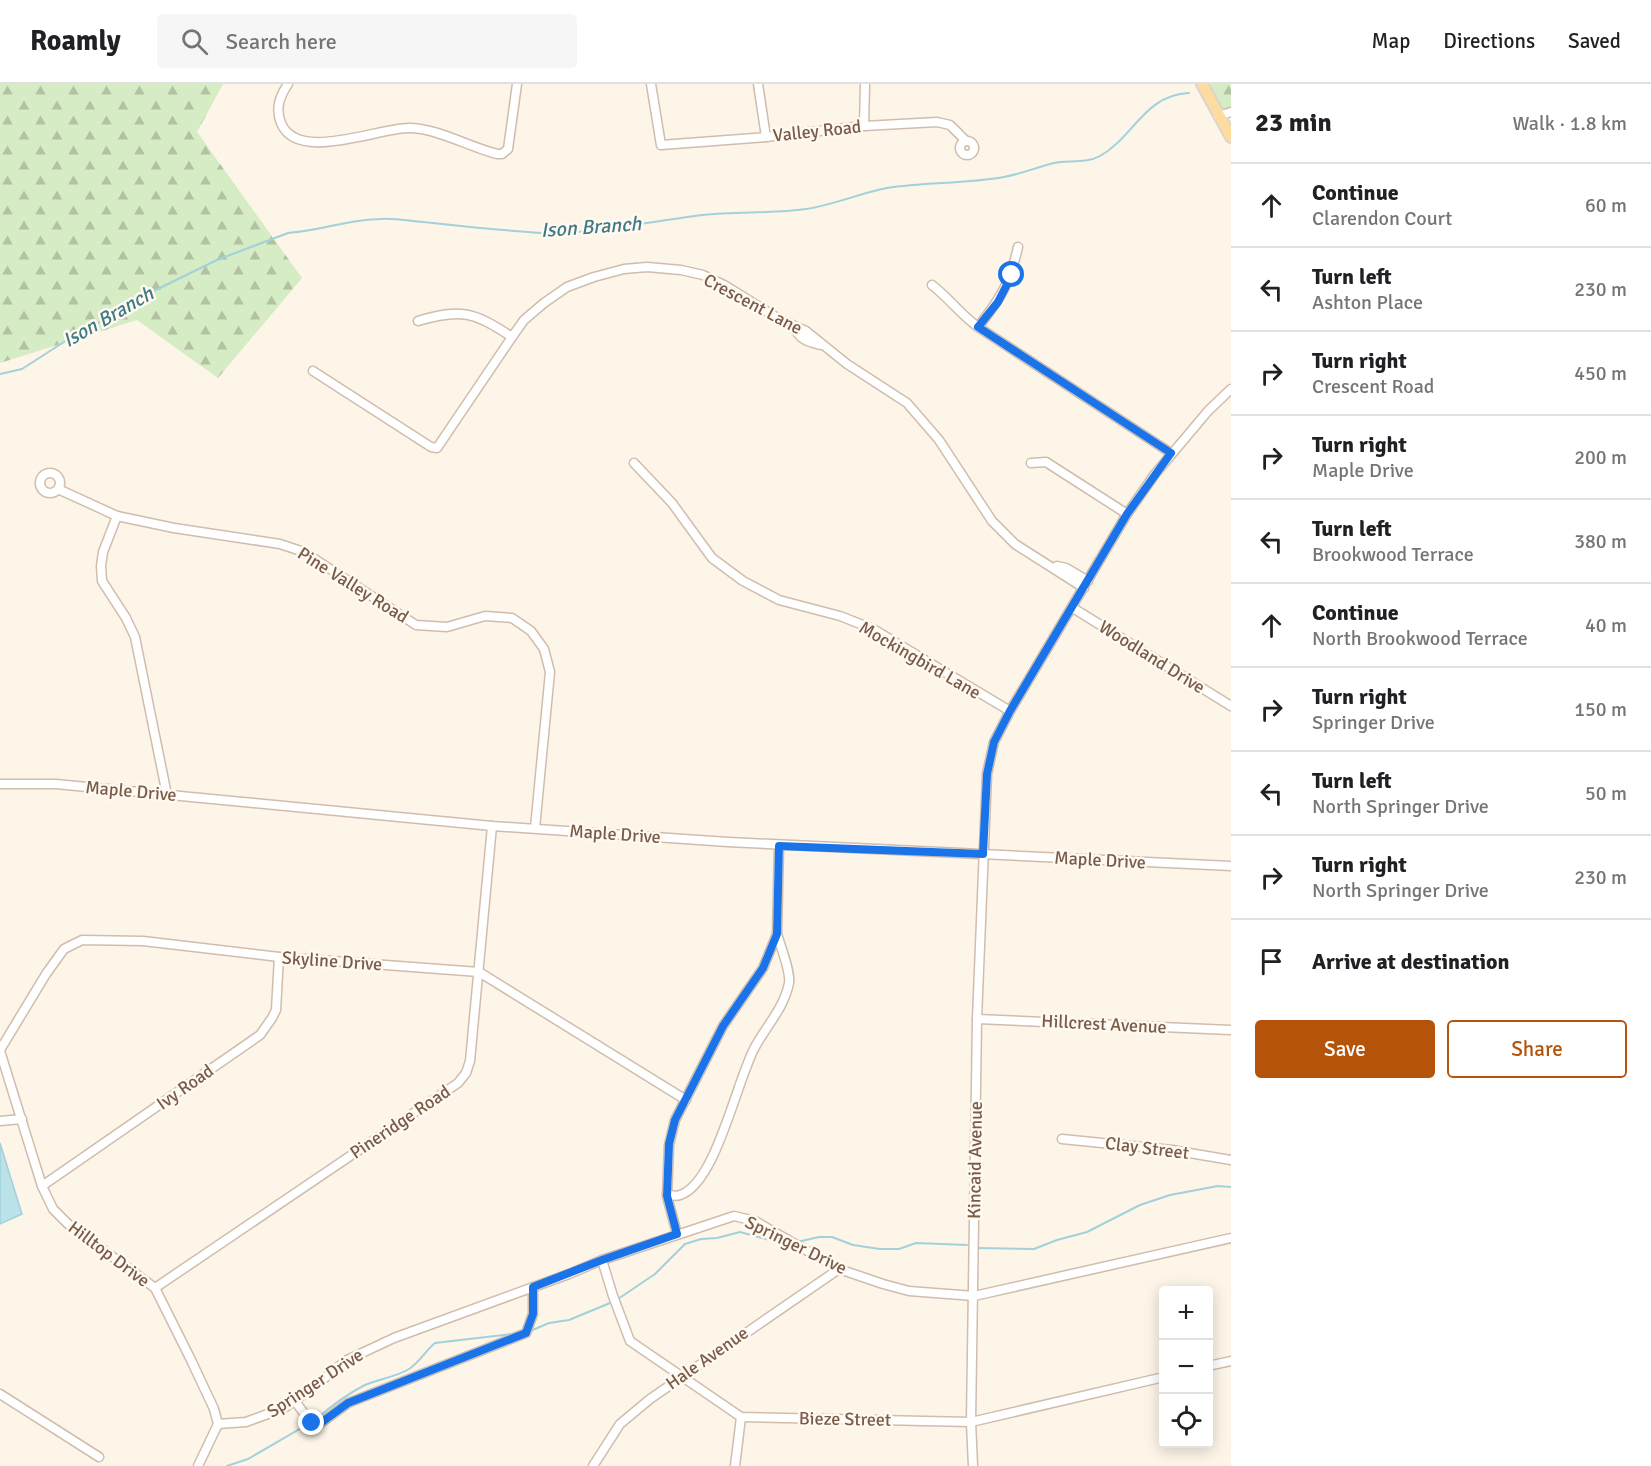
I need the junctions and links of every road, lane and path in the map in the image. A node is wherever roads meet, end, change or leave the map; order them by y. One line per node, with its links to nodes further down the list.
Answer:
1 (288, 84): 2 (street)
2 (516, 84)
3 (651, 84): 11 (street, Valley Road)
4 (758, 84): 11 (street)
5 (865, 84): 9 (street)
6 (1202, 84): 8 (main road)
7 (1231, 112): 8 (street)
8 (1218, 116): 10 (main road)
9 (864, 126): 11 (street, Valley Road); 12 (street, Valley Road)
10 (1231, 136)
11 (766, 137)
12 (966, 141)
13 (1018, 247): 16 (street)
14 (932, 285): 16 (street)
15 (418, 321): 17 (street)
16 (978, 327): 20 (street)
17 (512, 337): 18 (street, Crescent Lane); 26 (street, Crescent Lane)
18 (313, 371)
19 (1231, 389): 20 (street, Kincaid Avenue)
20 (1171, 453): 24 (street, Kincaid Avenue)
21 (634, 463): 29 (street, Mockingbird Lane)
22 (1032, 463): 24 (street)
23 (58, 489): 25 (street, Pine Valley Road)
24 (1127, 514): 26 (street, Kincaid Avenue)
25 (117, 516): 31 (street); 33 (street, Pine Valley Road)
26 (1086, 584): 27 (street, Kincaid Avenue)
27 (1073, 608): 28 (street, Woodland Drive); 29 (street, Kincaid Avenue)
28 (1231, 706)
29 (1010, 711): 35 (street, Kincaid Avenue)
30 (0, 784): 31 (street, Maple Drive)
31 (167, 795): 32 (street, Maple Drive)
32 (492, 826): 33 (street, Maple Drive); 39 (street, Pineridge Road)
33 (535, 828): 34 (street, Maple Drive)
34 (779, 846): 35 (street, Maple Drive); 37 (street)
35 (983, 854): 36 (street, Maple Drive); 40 (street, Kincaid Avenue)
36 (1231, 866)
37 (777, 934): 43 (street); 49 (street)
38 (279, 957): 39 (street, Skyline Drive); 42 (street, Skyline Drive); 48 (street, Ivy Road)
39 (479, 972): 43 (street, Skyline Drive); 55 (street, Pineridge Road)
40 (977, 1019): 41 (street, Hillcrest Avenue); 56 (street, Kincaid Avenue)
41 (1231, 1030)
42 (0, 1050): 44 (street, Hilltop Drive)
43 (686, 1100): 49 (street)
44 (22, 1119): 45 (street); 48 (street, Hilltop Drive)
45 (0, 1121)
46 (1062, 1139): 47 (street, Clay Street)
47 (1231, 1160)
48 (42, 1186): 55 (street, Hilltop Drive)
49 (667, 1194): 50 (street)
50 (677, 1234): 52 (street, Springer Drive); 53 (street, Springer Drive)
51 (1231, 1238): 56 (street, Springer Drive)
52 (602, 1260): 54 (street, Springer Drive); 59 (street)
53 (839, 1269): 56 (street, Springer Drive); 59 (street, Hale Avenue)
54 (533, 1287): 62 (street, Springer Drive); 62 (street)
55 (155, 1288): 65 (street, Hilltop Drive)
56 (974, 1296): 64 (street, Kincaid Avenue)
57 (1231, 1361): 58 (street)
58 (1213, 1365)
59 (682, 1376): 63 (street); 68 (street, Hale Avenue)
60 (1159, 1378): 64 (street, Bieze Street)
61 (0, 1394): 66 (street)
62 (294, 1401): 65 (street, Springer Drive)
63 (741, 1417): 64 (street, Bieze Street); 69 (street)
64 (971, 1422): 70 (street, Kincaid Avenue)
65 (218, 1424): 67 (street)
66 (99, 1457)
67 (198, 1466)
68 (593, 1466)
69 (735, 1466)
70 (973, 1466)

